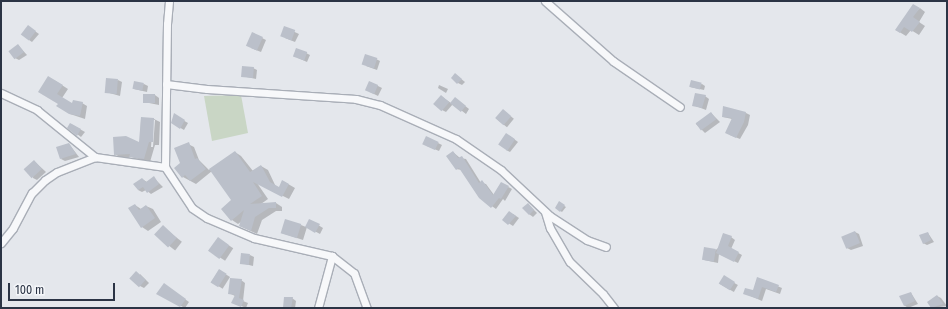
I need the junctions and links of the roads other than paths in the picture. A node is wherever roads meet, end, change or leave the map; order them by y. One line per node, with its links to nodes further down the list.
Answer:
1 (169, 1): 3 (street)
2 (545, 1): 5 (street)
3 (166, 84): 7 (street); 8 (street)
4 (1, 93): 6 (street)
5 (680, 107)
6 (95, 157): 7 (street); 9 (street)
7 (165, 167): 11 (street)
8 (544, 211): 10 (street); 14 (street)
9 (1, 243)
10 (606, 247)
11 (332, 256): 12 (street); 13 (street)
12 (318, 308)
13 (367, 308)
14 (614, 308)

